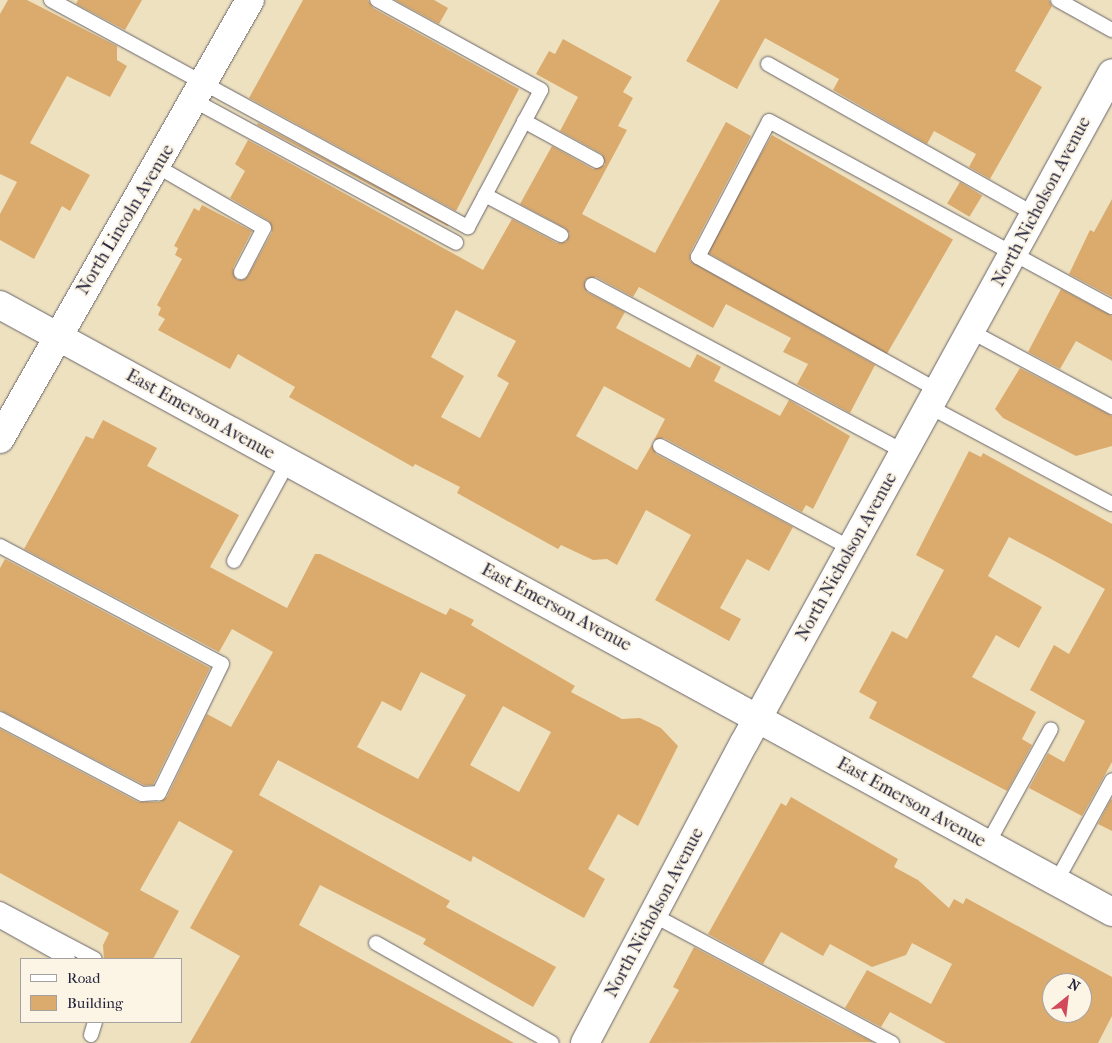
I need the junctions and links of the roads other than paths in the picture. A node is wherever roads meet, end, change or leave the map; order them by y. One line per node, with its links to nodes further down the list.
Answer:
1 (51, 0): 8 (lane)
2 (250, 0): 8 (street, North Lincoln Avenue)
3 (377, 0): 9 (lane)
4 (1058, 0): 5 (lane)
5 (1112, 30)
6 (768, 64): 13 (lane)
7 (1108, 88): 13 (street, North Nicholson Avenue)
8 (199, 93): 11 (street, North Lincoln Avenue); 12 (lane); 15 (lane)
9 (524, 121): 10 (lane); 12 (lane)
10 (597, 161)
11 (158, 167): 17 (lane); 22 (street, North Lincoln Avenue)
12 (485, 195): 14 (lane)
13 (1036, 215): 16 (street, North Nicholson Avenue)
14 (561, 236)
15 (456, 243)
16 (1014, 255): 20 (lane); 21 (street, North Nicholson Avenue); 23 (lane)
17 (241, 272)
18 (592, 285): 27 (lane)
19 (0, 305): 22 (street, East Emerson Avenue)
20 (1112, 308)
21 (972, 332): 23 (street, North Nicholson Avenue); 24 (lane)
22 (57, 336): 25 (street, North Lincoln Avenue); 28 (street, East Emerson Avenue)
23 (935, 399): 27 (street, North Nicholson Avenue); 29 (lane)
24 (1112, 407)
25 (0, 439)
26 (660, 446): 31 (lane)
27 (905, 452): 31 (street, North Nicholson Avenue)
28 (287, 464): 32 (lane); 34 (street, East Emerson Avenue)
29 (1112, 504)
30 (0, 546): 33 (lane)
31 (852, 549): 34 (street, North Nicholson Avenue)
32 (234, 561)
33 (0, 719)
34 (757, 720): 37 (street, East Emerson Avenue); 41 (street, North Nicholson Avenue)
35 (1051, 729): 37 (lane)
36 (1112, 780): 38 (lane)
37 (987, 845): 38 (street, East Emerson Avenue)
38 (1056, 882): 40 (street, East Emerson Avenue)
39 (0, 909): 45 (lane)
40 (1112, 912)
41 (655, 916): 47 (street, North Nicholson Avenue); 48 (lane)
42 (0, 921): 44 (lane)
43 (376, 943): 46 (lane)
44 (66, 958)
45 (93, 958)
46 (552, 1043)
47 (585, 1043)
48 (892, 1043)

